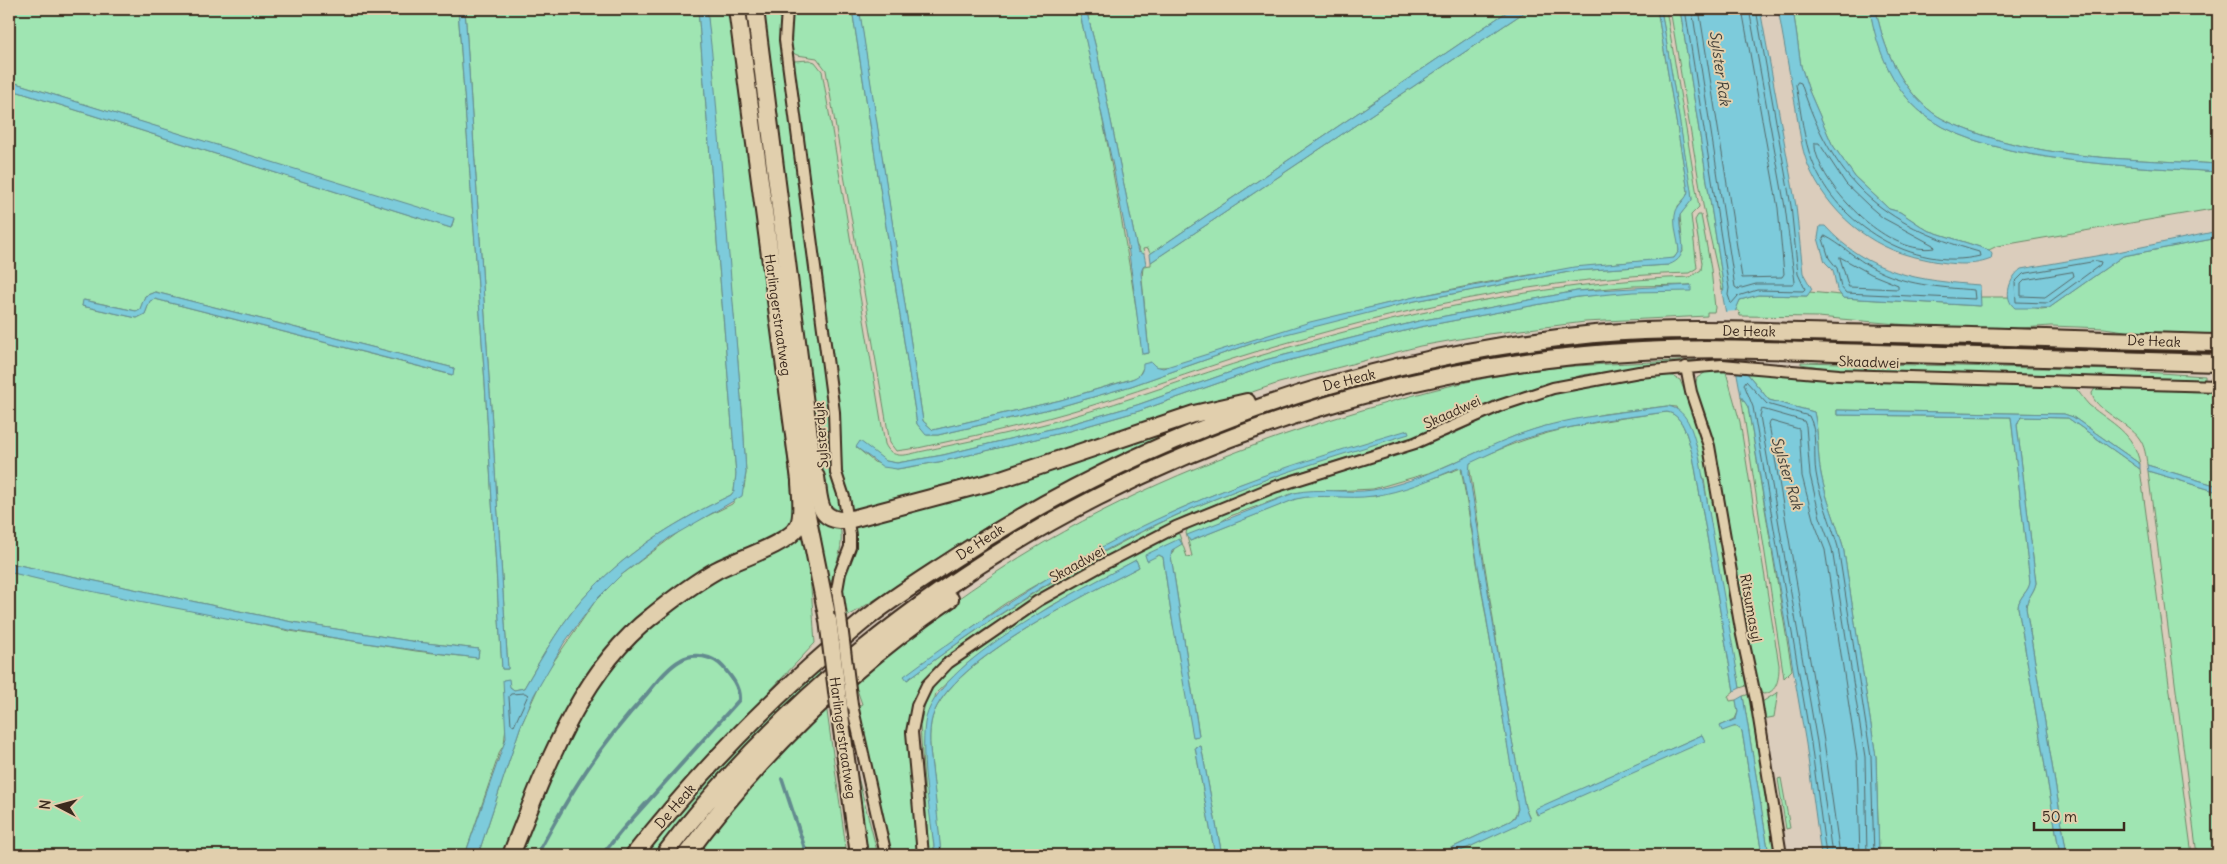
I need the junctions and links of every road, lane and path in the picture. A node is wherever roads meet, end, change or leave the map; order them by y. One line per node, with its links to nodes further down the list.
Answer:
1 (737, 9): 10 (main road, Harlingerstraatweg)
2 (755, 9): 10 (main road, Harlingerstraatweg)
3 (787, 9): 11 (street, Sylsterdyk)
4 (2218, 343): 8 (main road, De Heak)
5 (1721, 358): 6 (main road, De Heak); 7 (street, Skaadwei); 9 (street, Skaadwei); 12 (main road, De Heak)
6 (2218, 363)
7 (1686, 367): 21 (street, Skaadwei); 22 (street, Ritsumasyl)
8 (1330, 383): 11 (main road); 16 (main road, De Heak)
9 (2218, 386)
10 (808, 479): 11 (main road); 13 (main road, Harlingerstraatweg); 15 (main road)
11 (848, 520): 13 (street, Sylsterdyk)
12 (1054, 521): 17 (main road, De Heak); 18 (main road)
13 (834, 615): 14 (main road, Harlingerstraatweg, bridge)
14 (846, 710): 19 (main road, Harlingerstraatweg); 20 (street)
15 (511, 855)
16 (634, 855)
17 (664, 855)
18 (686, 855)
19 (859, 855)
20 (886, 855)
21 (923, 855)
22 (1781, 855)

